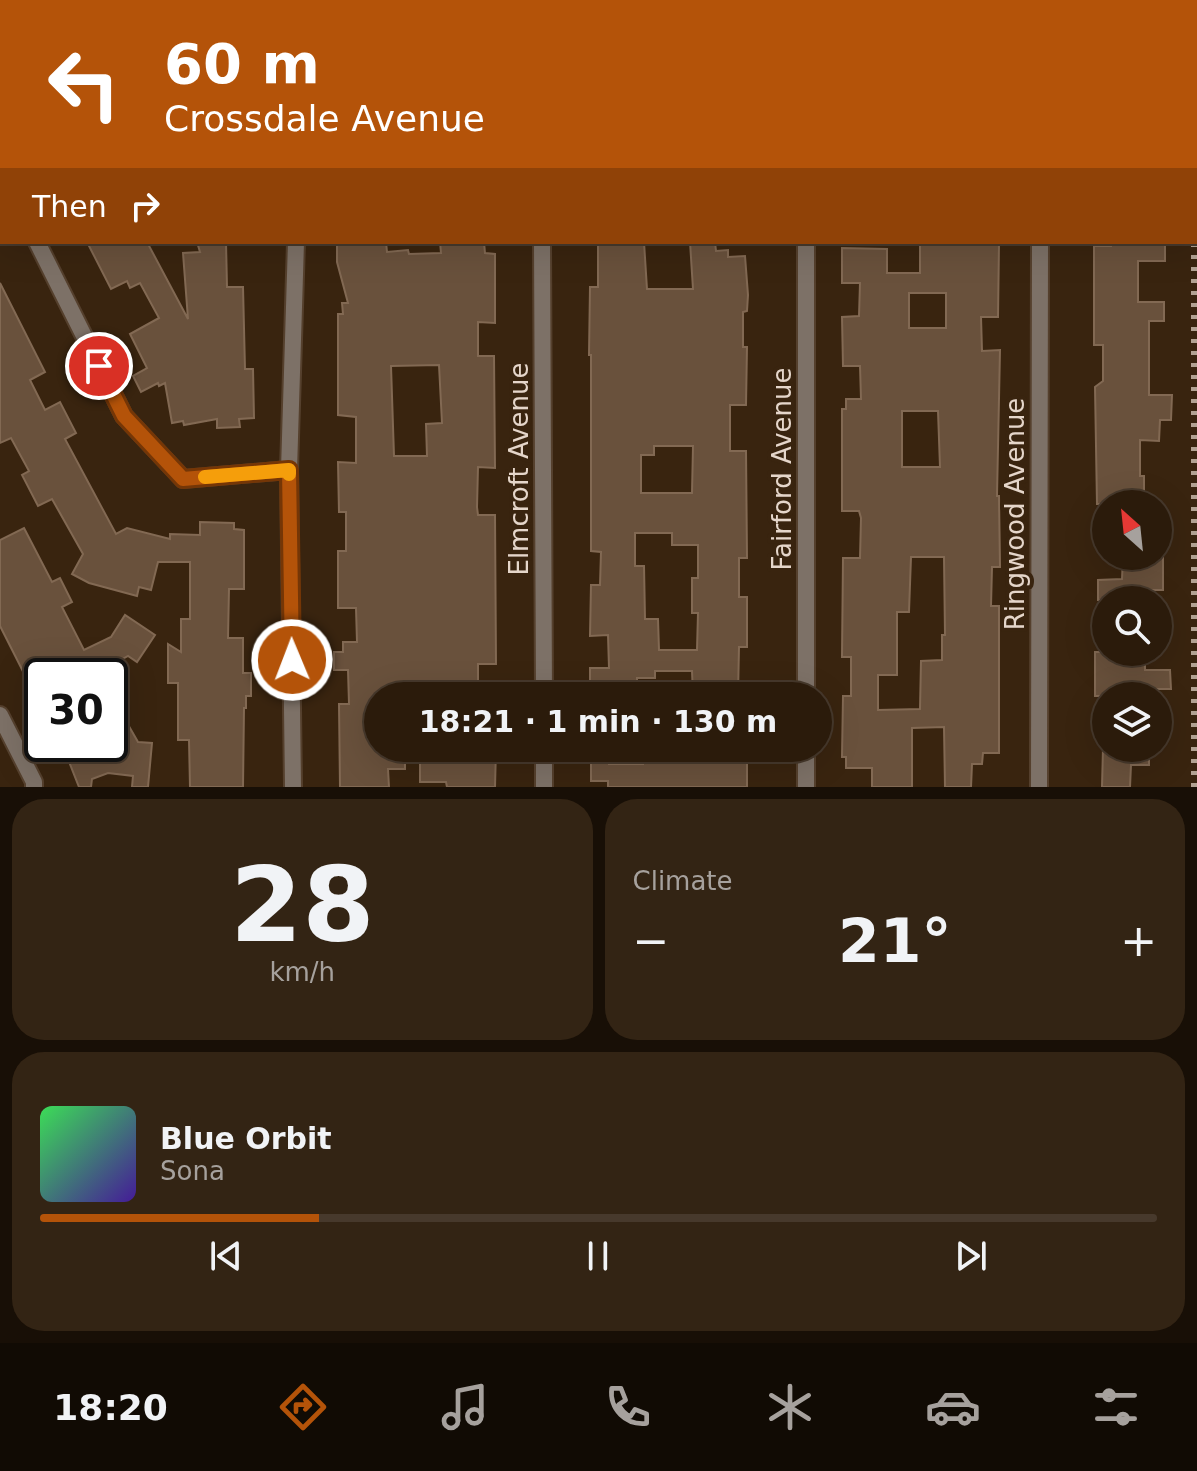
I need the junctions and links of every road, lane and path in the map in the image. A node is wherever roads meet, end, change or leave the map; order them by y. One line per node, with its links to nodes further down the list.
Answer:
1 (38, 244): 6 (street)
2 (296, 244): 6 (street)
3 (542, 244): 7 (street, Elmcroft Avenue)
4 (806, 244): 8 (street, Fairford Avenue)
5 (1040, 244): 16 (street, Ringwood Avenue)
6 (289, 470): 13 (street)
7 (544, 682)
8 (806, 682)
9 (0, 715): 12 (street)
10 (544, 762): 14 (street)
11 (806, 762): 15 (street)
12 (34, 787)
13 (293, 787)
14 (544, 787)
15 (806, 787)
16 (1039, 787)

